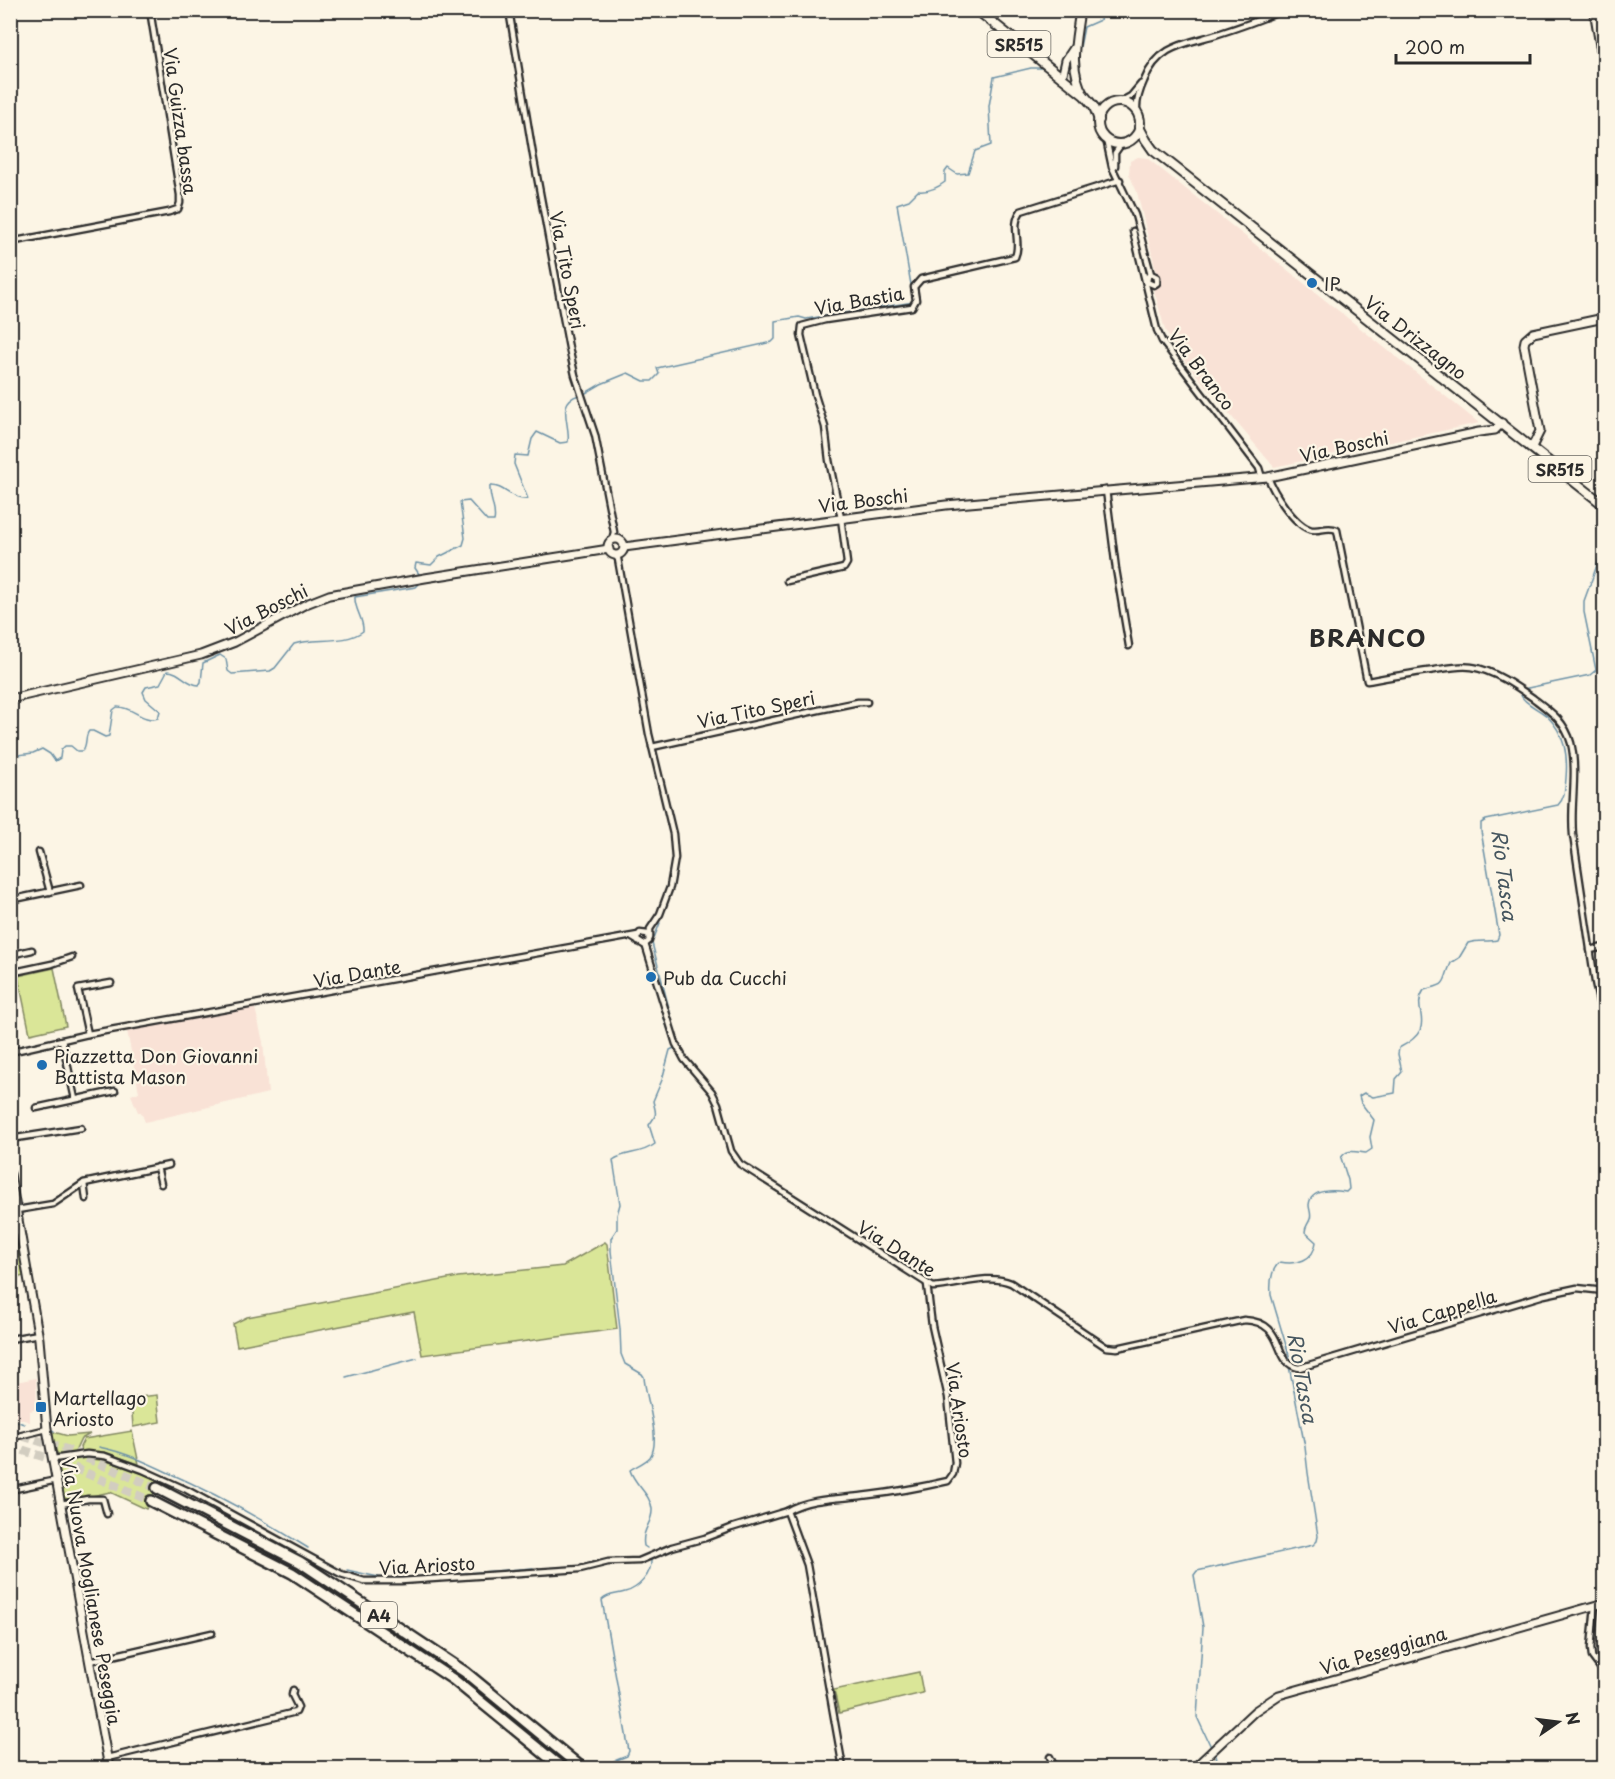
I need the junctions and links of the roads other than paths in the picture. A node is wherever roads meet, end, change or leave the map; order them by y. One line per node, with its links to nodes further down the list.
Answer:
1 (150, 10): 25 (street, Via Guizza bassa)
2 (509, 10): 38 (street, Via Tito Speri)
3 (977, 10): 9 (main road, SR515)
4 (1080, 10): 7 (street)
5 (1283, 10): 12 (street)
6 (1594, 10): 10 (street)
7 (1075, 46): 8 (street); 13 (street)
8 (1066, 60): 9 (street); 11 (street)
9 (1047, 65): 11 (main road, SR515)
10 (1605, 69)
11 (1062, 78): 13 (main road, SR515)
12 (1144, 79): 14 (street); 16 (street)
13 (1086, 96): 15 (main road); 17 (main road)
14 (1120, 102): 15 (main road); 16 (main road)
15 (1111, 104): 17 (main road)
16 (1137, 112): 18 (main road)
17 (1099, 120): 19 (main road)
18 (1139, 127): 20 (main road); 21 (main road, Via Drizzagno)
19 (1106, 139): 20 (main road); 22 (street)
20 (1125, 143): 21 (main road, Via Drizzagno); 22 (street)
21 (1153, 150): 28 (main road, Via Drizzagno / SR515)
22 (1116, 172): 23 (street)
23 (1120, 180): 26 (street); 37 (street, Via Bastia)
24 (1133, 231): 34 (street, Via Branco)
25 (10, 242)
26 (1151, 274)
27 (1605, 318): 33 (street)
28 (1488, 412): 29 (main road, Via Drizzagno / SR515); 30 (street)
29 (1502, 423): 30 (street, Via Boschi); 31 (street); 32 (main road, Via Drizzagno / SR515)
30 (1482, 430): 31 (street, Via Boschi); 34 (street, Via Boschi)
31 (1495, 430): 32 (street, Via Boschi)
32 (1515, 434): 33 (main road, Via Drizzagno / SR515)
33 (1532, 447): 36 (main road, Via Drizzagno / SR515)
34 (1265, 478): 35 (street, Via Boschi); 57 (street, Via Branco)
35 (1106, 490): 37 (street, Via Boschi); 41 (street)
36 (1605, 505)
37 (841, 518): 39 (street, Via Boschi); 40 (street)
38 (615, 540): 39 (street); 39 (street)
39 (617, 552): 42 (street, Via Boschi); 44 (street)
40 (787, 580)
41 (1129, 646)
42 (10, 699)
43 (867, 702): 44 (street, Via Tito Speri)
44 (652, 747): 49 (street)
45 (39, 852): 47 (street)
46 (81, 885): 47 (street)
47 (50, 892): 48 (street)
48 (10, 900)
49 (650, 929): 50 (street); 52 (street)
50 (640, 934): 51 (street, Via Dante); 52 (street); 53 (street)
51 (631, 937): 53 (street); 63 (street, Via Dante)
52 (650, 938): 54 (street)
53 (639, 942): 54 (street)
54 (645, 944): 80 (street, Via Dante)
55 (1605, 947): 57 (street)
56 (32, 950): 58 (street)
57 (1590, 950): 62 (street, Via Branco)
58 (10, 955)
59 (72, 957): 60 (street)
60 (10, 973)
61 (111, 983): 63 (street)
62 (1605, 1025)
63 (88, 1034): 64 (street, Via Dante)
64 (62, 1040): 65 (street, Via Dante); 67 (street)
65 (10, 1052)
66 (115, 1091): 67 (street)
67 (75, 1099): 68 (street)
68 (36, 1108)
69 (81, 1128): 70 (street)
70 (10, 1139)
71 (169, 1165): 72 (street)
72 (157, 1167): 74 (street); 75 (street)
73 (10, 1174): 77 (street, Via Nuova Moglianese Peseggia)
74 (84, 1183): 76 (street); 77 (street)
75 (161, 1184)
76 (86, 1199)
77 (17, 1210): 78 (street, Via Nuova Moglianese Peseggia)
78 (21, 1230): 79 (street); 82 (street, Via Nuova Moglianese Peseggia)
79 (10, 1232)
80 (927, 1284): 84 (street, Via Dante); 93 (street, Via Ariosto)
81 (1605, 1291): 84 (street, Via Cappella)
82 (39, 1334): 83 (street); 85 (street, Via Nuova Moglianese Peseggia)
83 (10, 1339)
84 (1290, 1364)
85 (47, 1429): 86 (street); 87 (street, Via Nuova Moglianese Peseggia)
86 (10, 1438)
87 (53, 1459): 88 (street, Via Nuova Moglianese Peseggia); 93 (street, Via Ariosto)
88 (57, 1480): 90 (street); 92 (street, Via Nuova Moglianese Peseggia)
89 (158, 1488): 105 (highway, A4)
90 (10, 1490)
91 (151, 1501): 104 (highway, A4)
92 (61, 1504): 94 (street); 98 (street, Via Nuova Moglianese Peseggia)
93 (787, 1511): 106 (street)
94 (107, 1514)
95 (1605, 1603): 96 (street, Via Peseggiana)
96 (1595, 1606): 99 (street); 108 (street, Via Peseggiana)
97 (212, 1633): 98 (street)
98 (90, 1661): 102 (street, Via Nuova Moglianese Peseggia)
99 (1605, 1673)
100 (293, 1690): 102 (street)
101 (1050, 1756): 107 (street)
102 (107, 1758): 103 (street, Via Nuova Moglianese Peseggia)
103 (109, 1768)
104 (562, 1768)
105 (582, 1768)
106 (843, 1768)
107 (1055, 1768)
108 (1194, 1768)

